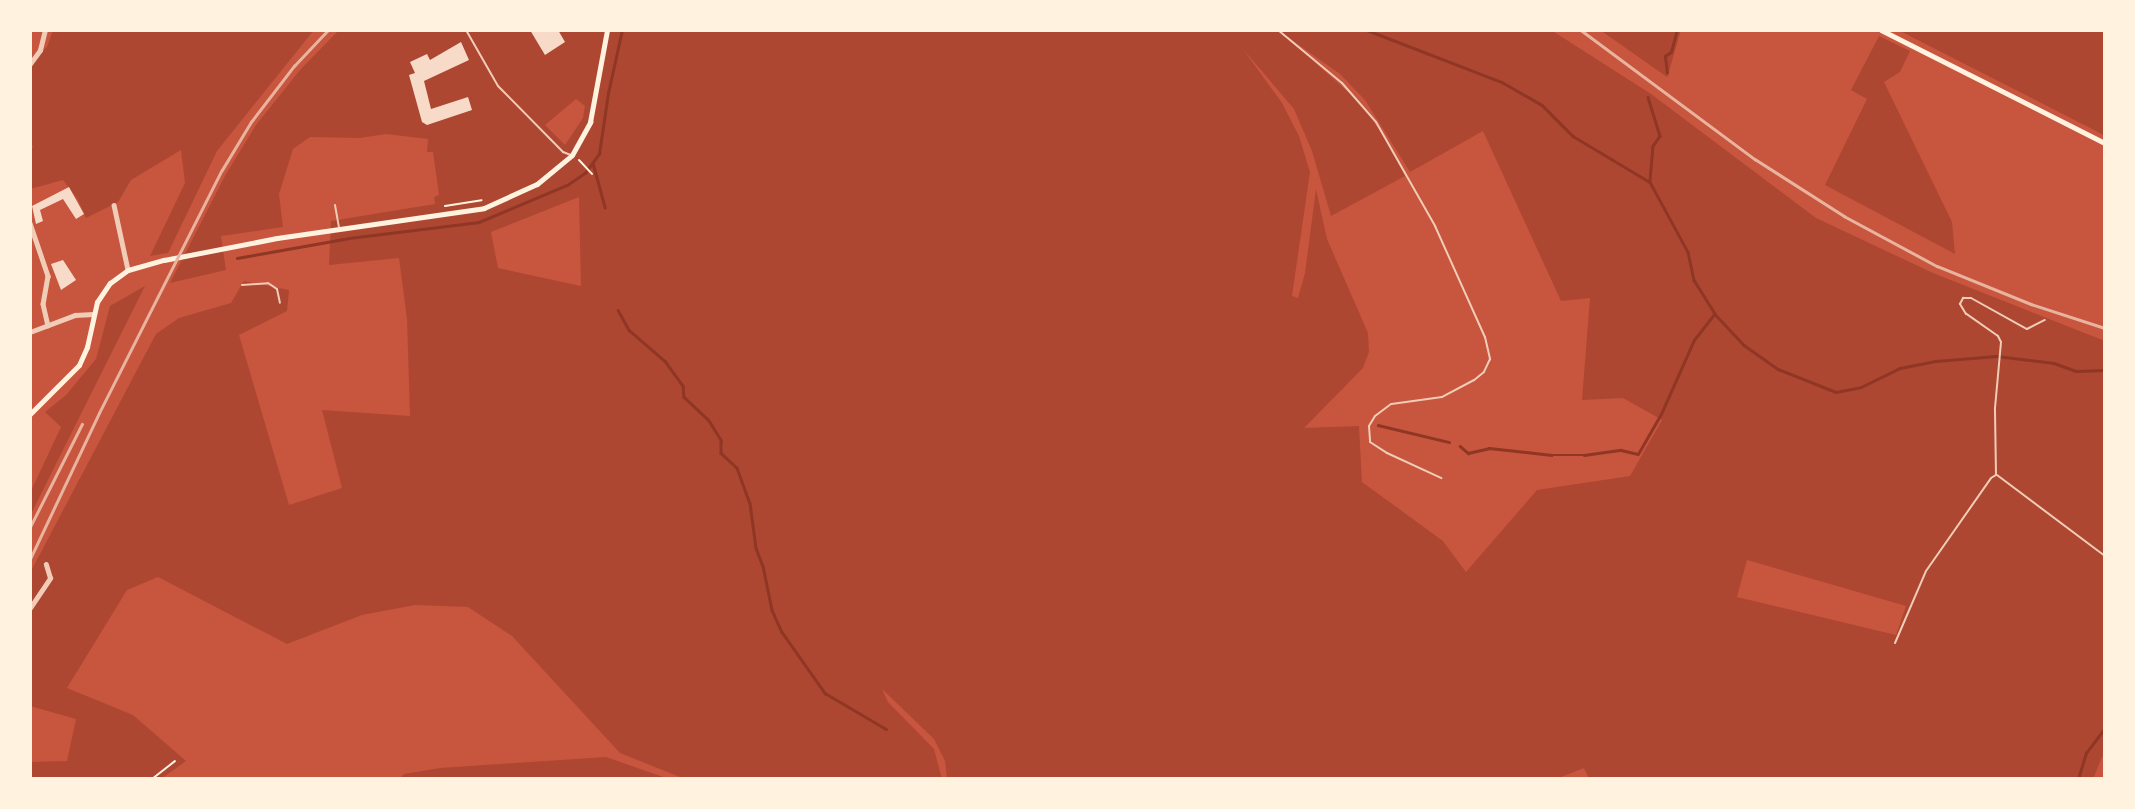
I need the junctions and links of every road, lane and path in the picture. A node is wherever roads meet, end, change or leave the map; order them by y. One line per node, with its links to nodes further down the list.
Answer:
1 (45, 30): 6 (street)
2 (466, 30): 8 (lane)
3 (607, 30): 8 (main road)
4 (1278, 30): 26 (lane)
5 (1881, 30): 7 (main road)
6 (30, 64)
7 (2105, 143)
8 (572, 155): 16 (main road)
9 (584, 163): 10 (path)
10 (592, 174)
11 (482, 200): 14 (path)
12 (114, 205): 17 (street)
13 (335, 205): 16 (lane)
14 (445, 206)
15 (30, 223): 22 (street)
16 (340, 228): 17 (main road)
17 (128, 270): 20 (main road)
18 (242, 285): 19 (lane)
19 (279, 303)
20 (93, 314): 22 (street); 24 (main road)
21 (2045, 320): 25 (lane)
22 (48, 325): 23 (street)
23 (30, 332)
24 (30, 414)
25 (1996, 475): 27 (lane); 30 (lane)
26 (1441, 478)
27 (2105, 556)
28 (46, 565): 29 (street)
29 (30, 608)
30 (1895, 643)
31 (175, 761): 32 (path)
32 (152, 779)

